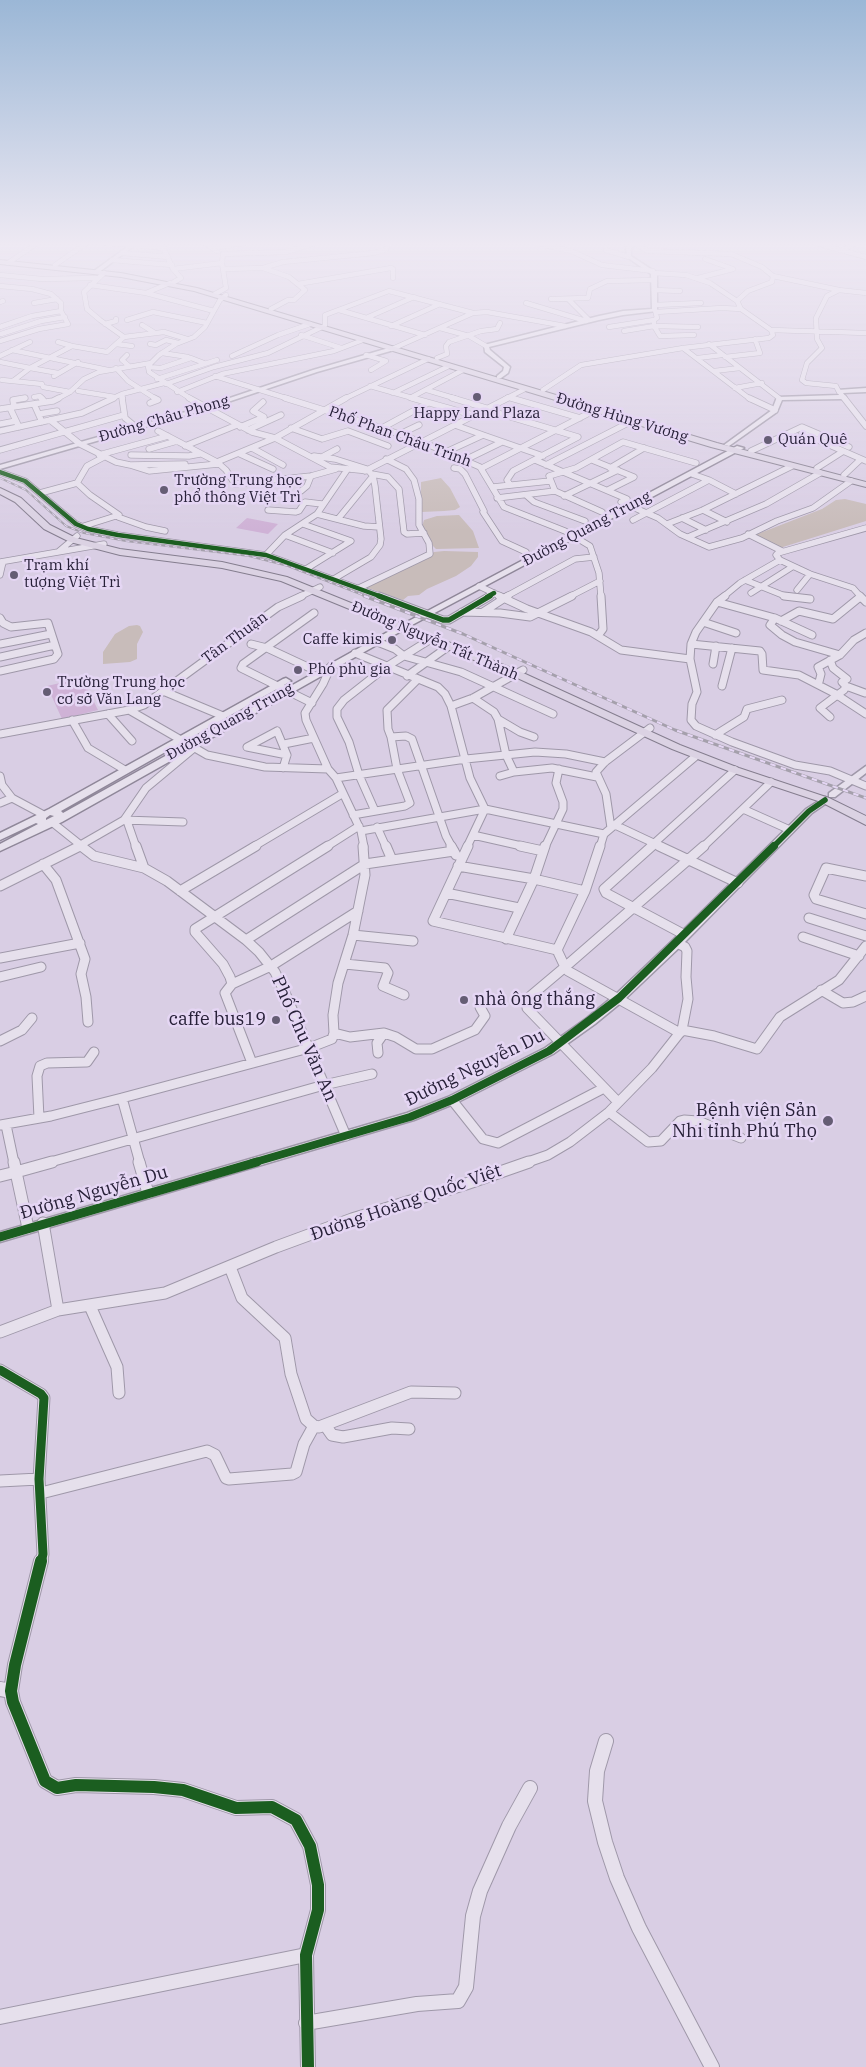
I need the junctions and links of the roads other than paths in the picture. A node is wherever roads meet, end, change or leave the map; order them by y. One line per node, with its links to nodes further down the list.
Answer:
1 (122, 338): 21 (street)
2 (271, 338): 46 (street)
3 (298, 338): 65 (street)
4 (311, 338): 29 (street)
5 (359, 338): 16 (main road, Đường Hùng Vương)
6 (363, 338): 27 (main road, Đường Hùng Vương)
7 (413, 338): 27 (street)
8 (465, 338): 40 (street)
9 (473, 338): 26 (street)
10 (519, 338): 26 (street)
11 (672, 338): 28 (street)
12 (699, 338): 23 (street)
13 (763, 338): 17 (street)
14 (817, 338): 80 (street)
15 (187, 339): 20 (street)
16 (363, 340): 27 (main road, Đường Hùng Vương); 29 (street)
17 (755, 340): 23 (street); 37 (street)
18 (30, 342): 30 (street)
19 (58, 342): 24 (street)
20 (178, 343): 22 (street); 33 (street)
21 (116, 344): 24 (street); 25 (street)
22 (150, 344)
23 (707, 344): 28 (street); 37 (street)
24 (72, 346): 38 (street)
25 (132, 346)
26 (486, 346): 61 (street)
27 (391, 347): 35 (street, Đường Châu Phong); 40 (main road, Đường Hùng Vương); 42 (main road, Đường Hùng Vương)
28 (684, 347): 41 (street); 73 (street)
29 (341, 348): 59 (street)
30 (12, 350): 32 (street); 38 (street)
31 (0, 351): 32 (street)
32 (7, 352): 36 (street)
33 (162, 353): 39 (street); 47 (street)
34 (128, 355): 49 (street)
35 (366, 355): 55 (street); 71 (street, Đường Châu Phong)
36 (0, 356)
37 (724, 356): 41 (street); 53 (street)
38 (52, 357): 44 (street); 51 (street)
39 (191, 358): 46 (street); 47 (street)
40 (437, 358): 61 (main road, Đường Hùng Vương)
41 (698, 358): 57 (street)
42 (428, 359): 50 (main road, Đường Hùng Vương); 67 (street)
43 (0, 362): 45 (street)
44 (78, 362): 54 (street); 58 (street)
45 (6, 363): 48 (street); 51 (street)
46 (204, 363): 62 (street)
47 (150, 365): 49 (street); 62 (street)
48 (0, 366)
49 (129, 366): 52 (street)
50 (449, 366): 56 (main road, Đường Hùng Vương); 78 (street)
51 (30, 368): 58 (street); 64 (street)
52 (116, 368): 54 (street); 69 (street)
53 (740, 368): 57 (street); 66 (street)
54 (108, 370): 76 (street)
55 (372, 370)
56 (463, 370): 70 (main road, Đường Hùng Vương); 72 (street)
57 (714, 371): 68 (street)
58 (58, 374): 60 (street)
59 (216, 376): 71 (street, Phố Phan Châu Trinh); 77 (street)
60 (53, 377)
61 (499, 377): 73 (main road, Đường Hùng Vương)
62 (157, 379): 65 (street)
63 (2, 380): 64 (street)
64 (13, 381): 76 (street)
65 (165, 384): 69 (street); 77 (street)
66 (762, 384): 68 (street); 87 (street)
67 (370, 386): 78 (street); 98 (street)
68 (735, 388): 101 (street)
69 (141, 389): 79 (street); 91 (street)
70 (526, 389): 81 (street); 86 (main road, Đường Hùng Vương)
71 (260, 390): 95 (street, Đường Châu Phong); 98 (street, Phố Phan Châu Trinh)
72 (427, 390): 85 (street); 96 (street)
73 (543, 390): 86 (main road, Đường Hùng Vương)
74 (866, 390): 80 (street)
75 (78, 391): 84 (street)
76 (70, 392): 89 (street)
77 (177, 392): 95 (street)
78 (393, 393): 85 (street)
79 (122, 394): 84 (street); 88 (street)
80 (841, 394): 87 (street); 117 (street)
81 (508, 397): 96 (street); 107 (street)
82 (25, 398): 94 (street)
83 (34, 398): 89 (street)
84 (113, 398): 88 (street); 102 (street)
85 (410, 398): 92 (street)
86 (563, 398): 100 (main road, Đường Hùng Vương); 148 (main road, Đường Hùng Vương)
87 (779, 398): 101 (street)
88 (123, 400): 104 (street)
89 (46, 402): 93 (street)
90 (263, 402): 116 (street)
91 (150, 403)
92 (428, 403): 106 (street); 120 (street)
93 (34, 404): 94 (street); 103 (street)
94 (12, 407): 97 (street); 109 (street)
95 (204, 408): 116 (street); 118 (street, Đường Châu Phong)
96 (485, 408): 106 (street); 124 (street)
97 (0, 409)
98 (326, 409): 119 (street); 120 (street, Phố Phan Châu Trinh)
99 (56, 410): 103 (street)
100 (595, 410): 107 (street); 110 (main road, Đường Hùng Vương)
101 (775, 410): 148 (street)
102 (82, 413): 108 (street); 112 (street)
103 (39, 414): 111 (street)
104 (124, 415): 112 (street); 118 (street)
105 (281, 415): 123 (street)
106 (473, 415): 115 (street)
107 (580, 418): 124 (street)
108 (50, 420): 111 (street); 127 (street)
109 (16, 421): 113 (street); 121 (street)
110 (632, 421): 148 (main road, Đường Hùng Vương); 167 (street)
111 (42, 422): 121 (street)
112 (94, 423): 127 (street)
113 (0, 424)
114 (419, 425): 128 (street)
115 (455, 425): 129 (street); 135 (street)
116 (239, 426): 123 (street); 139 (street)
117 (866, 426)
118 (137, 428): 137 (street, Đường Châu Phong)
119 (291, 428): 132 (street); 145 (street)
120 (382, 428): 128 (street, Phố Phan Châu Trinh)
121 (19, 429): 125 (street)
122 (795, 429): 140 (street); 148 (street); 150 (street)
123 (248, 430): 132 (street)
124 (557, 430): 146 (street); 156 (street)
125 (0, 431)
126 (158, 431): 131 (street)
127 (64, 432): 133 (street); 137 (street)
128 (400, 434): 135 (street, Phố Phan Châu Trinh)
129 (483, 435): 136 (street); 149 (street)
130 (27, 436): 133 (street)
131 (168, 436): 134 (street); 138 (street)
132 (275, 438): 141 (street); 157 (street)
133 (33, 440): 147 (street)
134 (177, 441): 139 (street); 143 (street)
135 (421, 442): 145 (street); 149 (street, Phố Phan Châu Trinh)
136 (502, 442): 146 (street); 159 (street)
137 (80, 444): 153 (street); 170 (street, Đường Châu Phong)
138 (142, 444): 143 (street); 153 (street)
139 (185, 446): 151 (street)
140 (849, 446)
141 (252, 448): 152 (street); 168 (street)
142 (644, 448): 161 (street); 164 (street); 174 (street)
143 (150, 449): 155 (street)
144 (337, 449): 157 (street)
145 (406, 449): 158 (street)
146 (521, 449): 156 (street); 173 (street)
147 (0, 450)
148 (735, 450): 164 (main road, Đường Quang Trung); 169 (main road, Đường Hùng Vương); 178 (main road, Đường Hùng Vương); 182 (main road, Đường Quang Trung)
149 (446, 452): 159 (street, Phố Phan Châu Trinh)
150 (842, 452): 162 (street); 178 (street)
151 (200, 454): 155 (street); 163 (street)
152 (240, 454): 163 (street); 175 (street)
153 (102, 456): 165 (street); 189 (street)
154 (131, 456): 155 (street)
155 (159, 456)
156 (543, 456): 160 (street)
157 (316, 457): 171 (street); 180 (street)
158 (386, 459): 180 (street); 224 (street)
159 (464, 460): 173 (street, Phố Phan Châu Trinh)
160 (535, 460): 167 (street); 193 (street)
161 (592, 460): 174 (street); 181 (street)
162 (864, 460): 183 (street)
163 (217, 463): 165 (street); 184 (street)
164 (696, 463): 204 (main road, Đường Quang Trung)
165 (130, 464): 166 (street)
166 (185, 464)
167 (546, 464): 181 (street)
168 (283, 465)
169 (792, 466): 178 (main road, Đường Hùng Vương); 200 (street)
170 (0, 467)
171 (338, 468): 176 (street); 184 (street)
172 (454, 468): 233 (street)
173 (482, 468): 194 (street, Phố Phan Châu Trinh)
174 (610, 468): 177 (street)
175 (273, 469)
176 (347, 470): 180 (street); 206 (street)
177 (618, 470): 190 (street); 195 (street)
178 (819, 471): 183 (main road, Đường Hùng Vương); 187 (main road, Đường Hùng Vương); 216 (street)
179 (0, 472): 199 (street)
180 (369, 472): 213 (street); 219 (street); 224 (street)
181 (564, 473): 186 (street); 190 (street)
182 (692, 474): 185 (street); 204 (main road, Đường Quang Trung)
183 (844, 475): 188 (main road, Đường Hùng Vương)
184 (310, 476): 197 (street)
185 (709, 480): 200 (street); 210 (street)
186 (550, 481): 193 (street); 198 (street)
187 (851, 481): 192 (main road, Đường Hùng Vương); 226 (street)
188 (866, 481)
189 (77, 483): 199 (street); 211 (street)
190 (589, 484): 195 (street); 202 (street)
191 (0, 485): 205 (main road, Đường Nguyễn Tất Thành)
192 (866, 485)
193 (510, 486): 194 (street)
194 (493, 487): 203 (street, Phố Phan Châu Trinh)
195 (608, 490): 204 (street)
196 (0, 491): 205 (main road, Đường Nguyễn Tất Thành)
197 (301, 491)
198 (555, 492): 201 (street); 202 (street)
199 (40, 493): 225 (street)
200 (736, 494): 208 (street)
201 (526, 495): 203 (street); 215 (street)
202 (564, 496): 209 (street)
203 (497, 498): 223 (street)
204 (626, 502): 209 (main road, Đường Quang Trung); 210 (street); 228 (main road, Đường Quang Trung)
205 (29, 506): 225 (main road, Đường Nguyễn Tất Thành)
206 (319, 509): 207 (street); 213 (street); 217 (street)
207 (268, 510)
208 (703, 510): 212 (street); 216 (street)
209 (602, 512): 215 (main road, Đường Quang Trung)
210 (647, 513): 214 (street); 218 (street)
211 (118, 516): 222 (street); 225 (street)
212 (682, 518): 218 (street); 221 (street)
213 (338, 519): 219 (street)
214 (633, 520)
215 (585, 521): 223 (main road, Đường Quang Trung)
216 (726, 522): 221 (street)
217 (303, 524): 227 (street); 234 (street)
218 (667, 524): 229 (street)
219 (379, 527): 243 (street)
220 (866, 528): 231 (street)
221 (706, 530): 229 (street)
222 (165, 531)
223 (565, 531): 228 (street); 233 (main road, Đường Quang Trung)
224 (424, 533): 248 (street)
225 (77, 534): 230 (main road, Đường Nguyễn Tất Thành); 232 (street); 235 (street)
226 (748, 534): 229 (street); 231 (street)
227 (285, 535): 234 (street); 235 (street)
228 (574, 536): 236 (street); 246 (main road, Đường Quang Trung)
229 (688, 537)
230 (100, 545): 232 (street); 249 (main road, Đường Nguyễn Tất Thành)
231 (782, 551): 237 (street)
232 (58, 552): 238 (street)
233 (526, 552): 258 (main road, Đường Quang Trung)
234 (333, 553): 240 (street)
235 (266, 555): 240 (street)
236 (594, 557): 245 (street); 254 (street)
237 (780, 560): 239 (street); 244 (street)
238 (1, 562): 242 (street)
239 (792, 567): 241 (street); 247 (street)
240 (306, 569): 243 (street)
241 (810, 574): 250 (street); 253 (street)
242 (0, 575)
243 (332, 580): 248 (street)
244 (745, 580): 247 (street); 256 (street)
245 (600, 582): 262 (street); 269 (street)
246 (479, 586): 251 (street); 263 (main road, Đường Quang Trung)
247 (760, 586): 252 (street); 255 (street)
248 (359, 588): 258 (street)
249 (317, 589): 267 (main road, Đường Nguyễn Tất Thành); 305 (street, Tân Thuận)
250 (797, 590)
251 (494, 593): 254 (street); 259 (street)
252 (751, 593)
253 (860, 597): 257 (street); 265 (street)
254 (503, 598): 260 (street); 262 (street)
255 (810, 599)
256 (717, 602): 265 (street); 266 (street)
257 (866, 602)
258 (417, 610): 263 (street); 267 (main road, Đường Quang Trung)
259 (462, 612): 260 (street); 263 (street)
260 (483, 612): 262 (street)
261 (314, 613): 282 (street)
262 (540, 613): 289 (street)
263 (427, 614): 267 (main road, Đường Quang Trung)
264 (0, 618): 271 (street)
265 (778, 620): 272 (street); 285 (street)
266 (703, 622): 268 (street); 278 (street)
267 (401, 623): 273 (main road, Đường Nguyễn Tất Thành); 274 (main road, Đường Quang Trung); 277 (main road, Đường Quang Trung); 288 (main road, Đường Nguyễn Tất Thành)
268 (736, 632)
269 (600, 633)
270 (866, 633): 285 (street)
271 (51, 634): 275 (street); 279 (street)
272 (812, 635)
273 (431, 639): 280 (main road, Đường Nguyễn Tất Thành); 286 (street)
274 (375, 641): 277 (main road, Đường Quang Trung); 286 (street)
275 (0, 644)
276 (251, 644): 282 (street)
277 (361, 644): 284 (main road, Đường Quang Trung); 295 (main road, Đường Quang Trung)
278 (691, 644): 281 (street); 289 (street)
279 (55, 645): 287 (street); 296 (street)
280 (449, 646): 288 (main road, Đường Nguyễn Tất Thành); 291 (street)
281 (716, 646): 283 (street); 292 (street)
282 (267, 648): 295 (street); 304 (street)
283 (732, 648): 301 (street); 307 (street)
284 (354, 653): 293 (main road, Đường Quang Trung); 294 (street)
285 (840, 655): 290 (street)
286 (404, 656): 291 (street); 294 (street)
287 (0, 657)
288 (488, 659): 297 (main road, Đường Nguyễn Tất Thành)
289 (690, 659): 322 (street)
290 (830, 660): 300 (street); 302 (street)
291 (424, 662): 298 (street); 303 (street)
292 (713, 664)
293 (330, 666): 304 (main road, Đường Quang Trung); 310 (street)
294 (386, 667): 298 (street); 343 (street)
295 (310, 668): 304 (main road, Đường Quang Trung)
296 (0, 671)
297 (520, 672): 303 (street); 320 (main road, Đường Nguyễn Tất Thành)
298 (407, 676): 299 (street)
299 (417, 680): 311 (street); 323 (street)
300 (818, 682)
301 (722, 686)
302 (846, 686): 306 (street); 307 (street)
303 (494, 687): 308 (street); 314 (street)
304 (281, 689): 310 (street); 316 (main road, Đường Quang Trung); 328 (main road, Đường Quang Trung)
305 (163, 691): 312 (street, Tân Thuận); 316 (street)
306 (865, 693)
307 (838, 695): 315 (street); 317 (street)
308 (473, 698): 311 (street); 318 (street)
309 (782, 700): 322 (street)
310 (312, 703): 325 (street)
311 (451, 706): 332 (street)
312 (129, 710): 313 (street, Tân Thuận); 328 (street)
313 (108, 714): 319 (street, Tân Thuận); 326 (street)
314 (553, 714)
315 (866, 714)
316 (223, 716): 328 (main road, Đường Quang Trung)
317 (830, 717)
318 (498, 719): 324 (street); 330 (street)
319 (72, 720): 321 (street, Tân Thuận); 341 (street)
320 (647, 731): 331 (main road, Đường Nguyễn Tất Thành); 333 (street); 336 (main road, Đường Nguyễn Tất Thành)
321 (0, 734)
322 (715, 735): 348 (street)
323 (391, 737): 334 (street); 338 (street)
324 (534, 737)
325 (314, 738): 327 (street); 337 (street)
326 (132, 741)
327 (284, 744): 329 (street); 329 (street)
328 (187, 745): 335 (street); 341 (main road, Đường Quang Trung); 361 (main road, Đường Quang Trung); 362 (street)
329 (288, 755): 335 (street)
330 (506, 755): 332 (street); 333 (street); 342 (street)
331 (696, 756): 336 (main road, Đường Nguyễn Tất Thành); 366 (street)
332 (466, 759): 334 (street); 355 (street)
333 (605, 762): 346 (street)
334 (420, 766): 338 (street); 360 (street)
335 (283, 768): 337 (street)
336 (737, 768): 349 (main road, Đường Nguyễn Tất Thành); 353 (main road, Đường Nguyễn Tất Thành); 373 (street)
337 (328, 769): 347 (street)
338 (397, 769): 343 (street); 357 (street)
339 (559, 769): 342 (street); 346 (street); 365 (street)
340 (866, 769): 348 (street, Đường Nguyễn Du)
341 (125, 770): 361 (main road, Đường Quang Trung)
342 (514, 772): 345 (street)
343 (359, 775): 347 (street); 357 (street)
344 (0, 776): 352 (street)
345 (500, 776)
346 (597, 777): 366 (street)
347 (336, 778): 351 (street)
348 (852, 779): 350 (street); 353 (street, Đường Nguyễn Du)
349 (771, 782): 353 (main road, Đường Nguyễn Tất Thành); 356 (street)
350 (866, 786)
351 (342, 794): 359 (street); 388 (street)
352 (12, 798): 354 (street); 361 (street, Phố Chu Văn An)
353 (828, 798): 358 (main road, Đường Nguyễn Tất Thành); 363 (main road, Đường Nguyễn Tất Thành); 369 (street, Đường Nguyễn Du)
354 (0, 803)
355 (485, 809): 360 (street); 365 (street); 371 (street)
356 (743, 809): 369 (street); 379 (street)
357 (375, 811): 359 (street)
358 (866, 812)
359 (353, 815): 368 (street)
360 (439, 816): 367 (street); 376 (street)
361 (49, 818): 372 (main road, Đường Quang Trung); 374 (street, Phố Chu Văn An); 375 (main road, Đường Quang Trung)
362 (125, 821): 364 (street); 374 (street); 383 (street)
363 (866, 821)
364 (183, 822)
365 (556, 824): 370 (street); 377 (street)
366 (613, 826): 370 (street); 373 (street)
367 (377, 827): 368 (street); 378 (street)
368 (360, 828): 381 (street); 395 (street)
369 (790, 830): 386 (street, Đường Nguyễn Du)
370 (604, 834): 389 (street)
371 (474, 835): 377 (street); 382 (street)
372 (0, 836)
373 (654, 843): 379 (street); 392 (street)
374 (81, 845): 380 (street); 383 (street, Phố Chu Văn An)
375 (0, 848)
376 (454, 851): 378 (street); 382 (street)
377 (543, 851): 385 (street)
378 (392, 860): 381 (street)
379 (688, 861): 386 (street); 392 (street)
380 (43, 864): 387 (street); 404 (street)
381 (365, 864): 393 (street); 402 (street)
382 (459, 864): 385 (street); 390 (street)
383 (144, 868): 388 (street, Phố Chu Văn An)
384 (866, 876): 394 (street)
385 (534, 879): 389 (street); 391 (street)
386 (738, 883): 400 (street, Đường Nguyễn Du)
387 (0, 886)
388 (180, 891): 395 (street, Phố Chu Văn An)
389 (585, 891): 406 (street)
390 (446, 893): 391 (street); 401 (street)
391 (519, 908): 401 (street)
392 (634, 908): 400 (street); 412 (street)
393 (358, 911): 397 (street); 410 (street)
394 (866, 914)
395 (216, 917): 402 (street, Phố Chu Văn An); 414 (street)
396 (809, 918): 398 (street)
397 (353, 935): 403 (street); 409 (street)
398 (866, 936)
399 (803, 937): 407 (street)
400 (681, 938): 418 (street, Đường Nguyễn Du); 422 (street, Đường Hoàng Quốc Việt)
401 (506, 939): 406 (street)
402 (246, 940): 410 (street, Phố Chu Văn An)
403 (413, 942)
404 (80, 943): 408 (street); 421 (street)
405 (866, 946): 407 (street)
406 (558, 950): 412 (street)
407 (859, 956): 415 (street)
408 (0, 958)
409 (345, 964): 416 (street); 423 (street)
410 (271, 966): 414 (street); 427 (street, Phố Chu Văn An)
411 (40, 967): 413 (street)
412 (565, 967): 418 (street); 426 (street)
413 (0, 977)
414 (232, 984): 430 (street)
415 (821, 990): 417 (street); 422 (street)
416 (404, 995)
417 (866, 996)
418 (619, 998): 422 (street); 426 (street, Đường Nguyễn Du)
419 (480, 1007): 424 (street)
420 (32, 1018): 425 (street)
421 (88, 1022)
422 (681, 1031): 436 (street, Đường Hoàng Quốc Việt)
423 (334, 1033): 424 (street); 427 (street)
424 (384, 1033): 429 (street)
425 (0, 1041)
426 (560, 1044): 433 (street); 435 (street, Đường Nguyễn Du)
427 (308, 1048): 430 (street); 432 (street, Phố Chu Văn An)
428 (94, 1052): 438 (street)
429 (378, 1053)
430 (252, 1063): 434 (street)
431 (372, 1074): 432 (street)
432 (324, 1085): 440 (street, Phố Chu Văn An); 441 (street)
433 (604, 1088): 435 (street); 436 (street)
434 (122, 1098): 438 (street); 441 (street)
435 (452, 1100): 440 (street, Đường Nguyễn Du)
436 (618, 1102): 437 (street, Đường Hoàng Quốc Việt)
437 (608, 1112): 442 (street); 449 (street, Đường Hoàng Quốc Việt)
438 (39, 1118): 439 (street)
439 (3, 1125): 443 (street)
440 (346, 1136): 445 (street, Đường Nguyễn Du)
441 (133, 1138): 443 (street); 445 (street)
442 (741, 1138)
443 (16, 1172): 444 (street); 447 (street)
444 (0, 1176)
445 (148, 1193): 446 (street, Đường Nguyễn Du)
446 (43, 1223): 447 (street, Đường Nguyễn Du); 451 (street)
447 (28, 1228): 448 (street, Đường Nguyễn Du)
448 (0, 1237)
449 (230, 1267): 450 (street, Đường Hoàng Quốc Việt); 456 (street)
450 (90, 1306): 451 (street, Đường Hoàng Quốc Việt); 455 (street)
451 (58, 1310): 452 (street, Đường Hoàng Quốc Việt)
452 (0, 1332)
453 (0, 1370): 458 (street)
454 (455, 1393): 456 (street)
455 (119, 1394)
456 (319, 1426): 457 (street); 460 (street)
457 (409, 1429)
458 (39, 1479): 459 (street); 460 (street)
459 (0, 1481)
460 (41, 1493): 461 (street)
461 (6, 1690): 464 (street)
462 (606, 1741): 468 (street)
463 (530, 1788): 466 (street)
464 (306, 1955): 465 (street); 466 (street)
465 (0, 2017)
466 (306, 2023): 467 (street)
467 (308, 2067)
468 (712, 2067)

